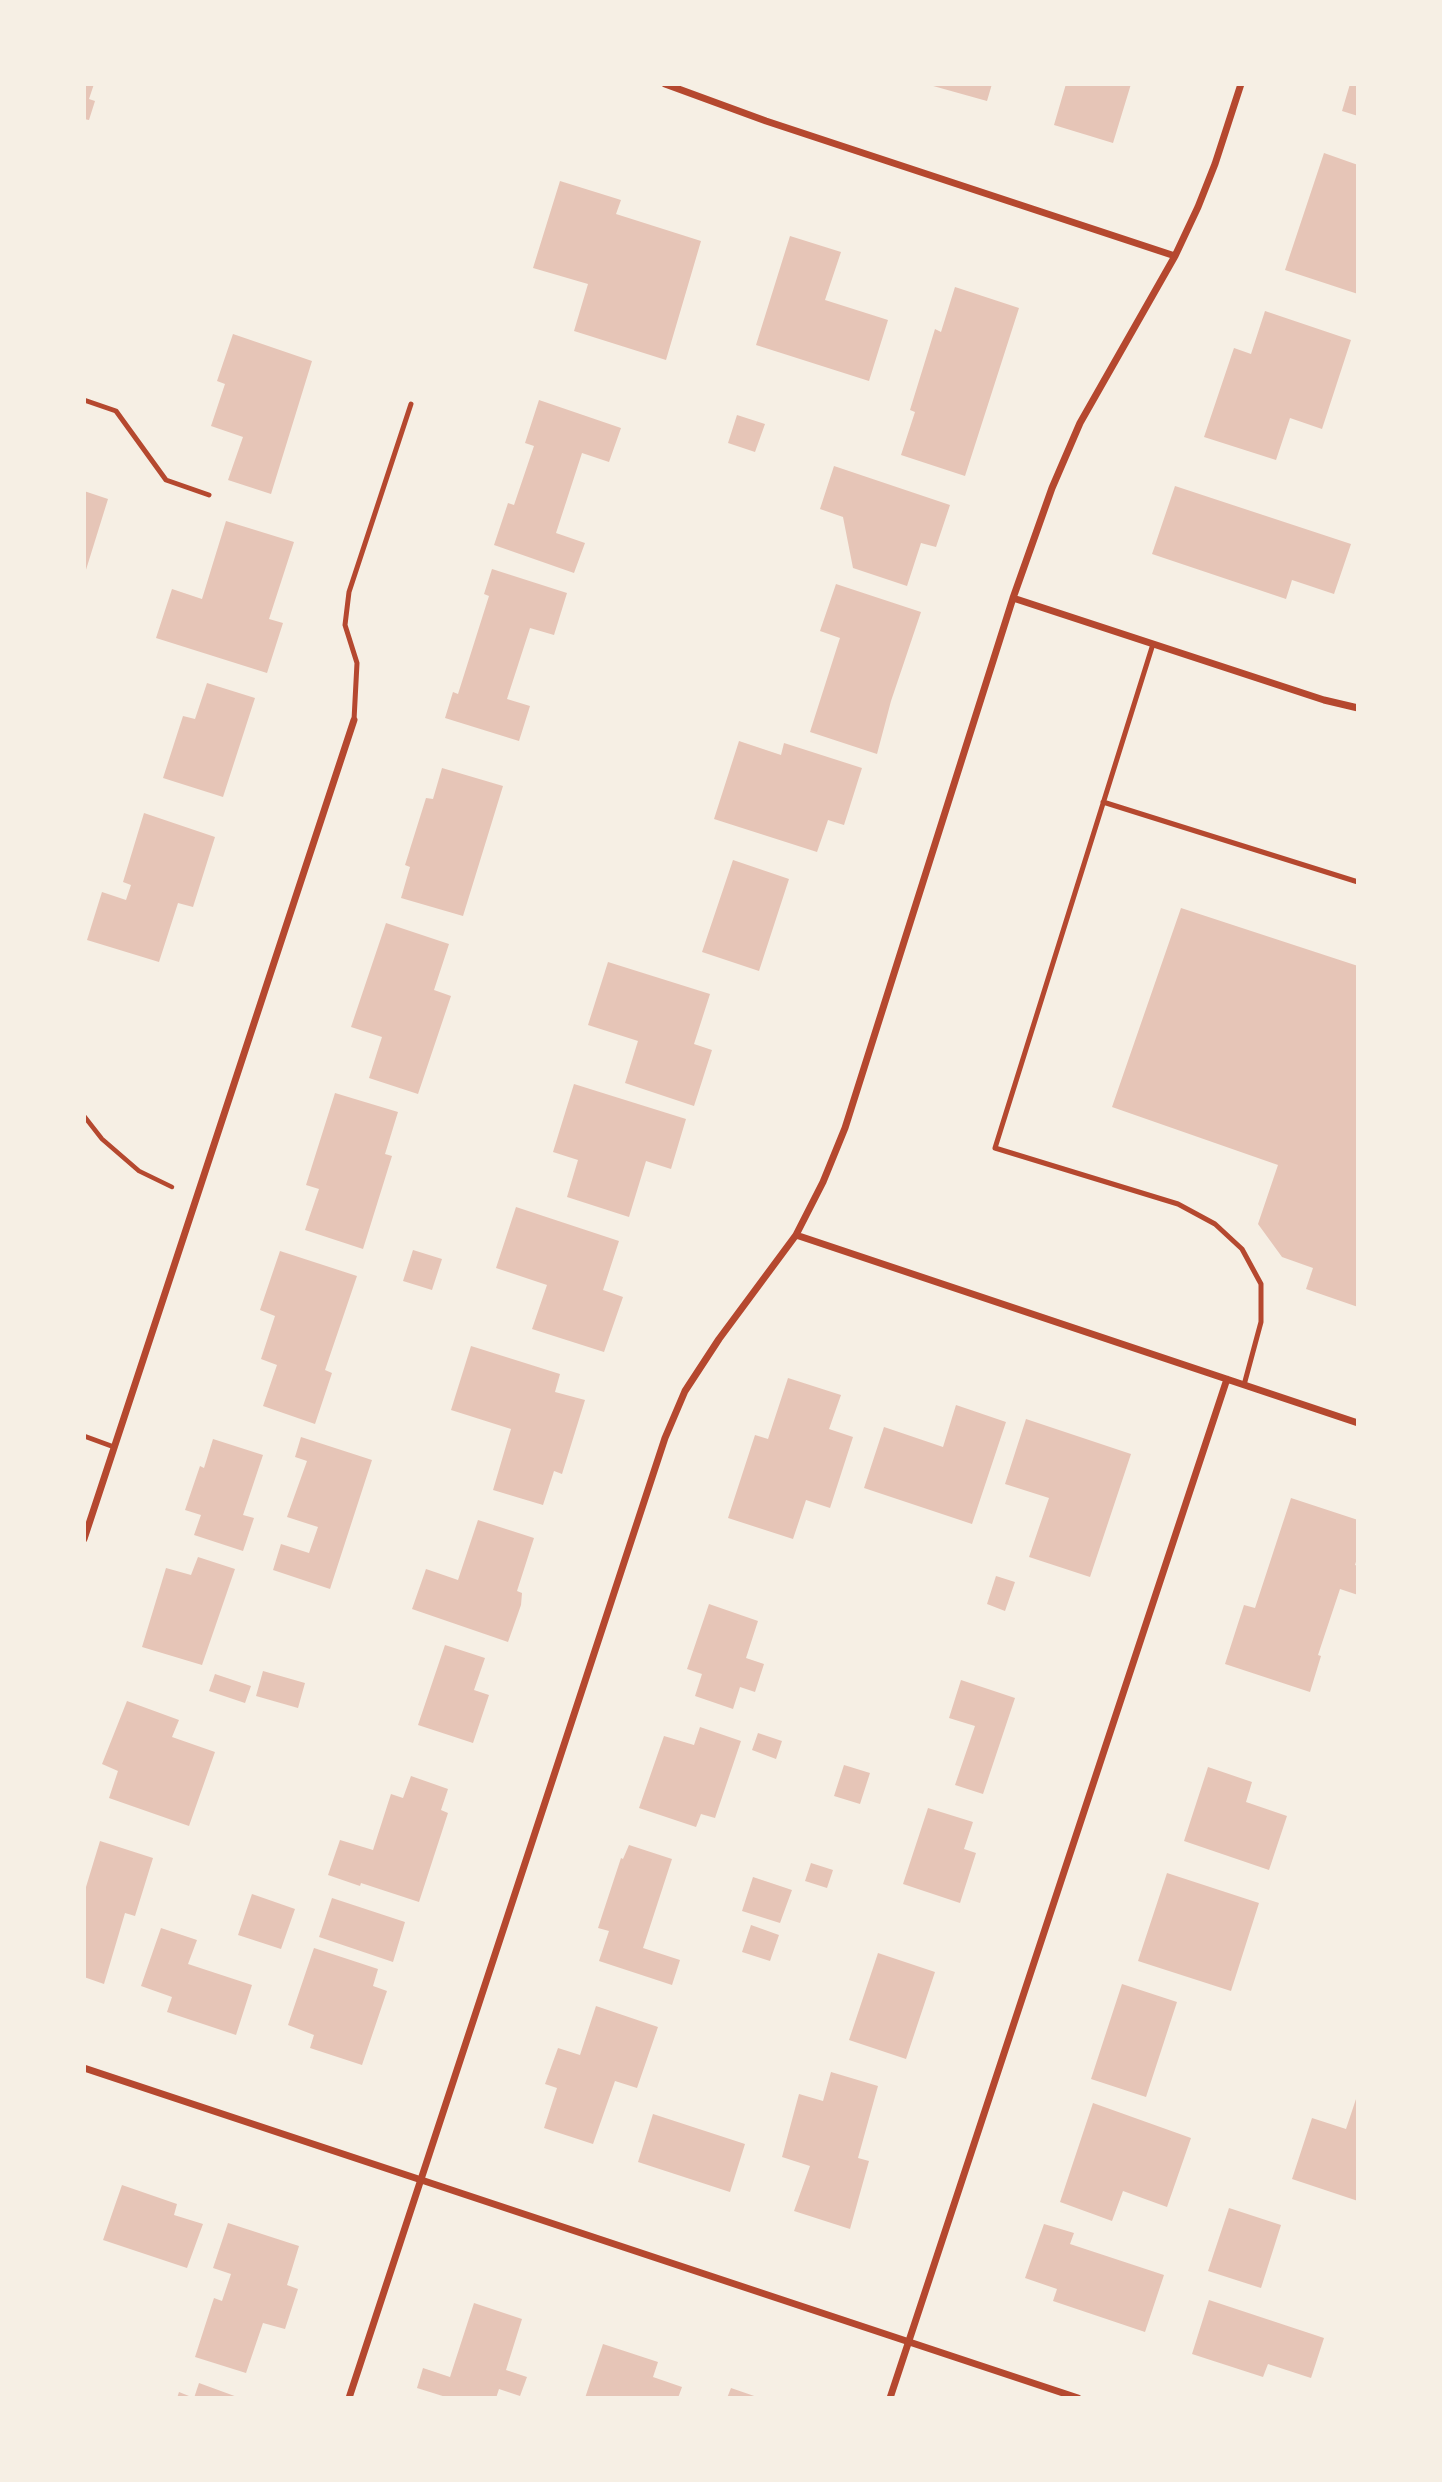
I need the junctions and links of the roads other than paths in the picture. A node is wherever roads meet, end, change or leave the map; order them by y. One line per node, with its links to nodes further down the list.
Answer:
1 (665, 84): 3 (street)
2 (1241, 84): 3 (street)
3 (1175, 256): 7 (street)
4 (84, 400): 6 (lane)
5 (411, 404): 10 (lane)
6 (209, 495)
7 (1013, 598): 8 (street); 13 (street)
8 (1153, 645): 9 (street); 11 (lane)
9 (1358, 708)
10 (355, 720): 18 (street)
11 (1104, 802): 12 (lane); 15 (lane)
12 (1358, 882)
13 (796, 1235): 14 (street); 21 (street)
14 (1227, 1379): 15 (street); 22 (street)
15 (1244, 1385): 16 (street)
16 (1358, 1423)
17 (84, 1436): 18 (lane)
18 (114, 1447): 19 (street)
19 (84, 1539)
20 (84, 2068): 21 (street)
21 (422, 2180): 22 (street); 23 (street)
22 (909, 2342): 24 (street); 25 (street)
23 (349, 2398)
24 (890, 2398)
25 (1078, 2398)

